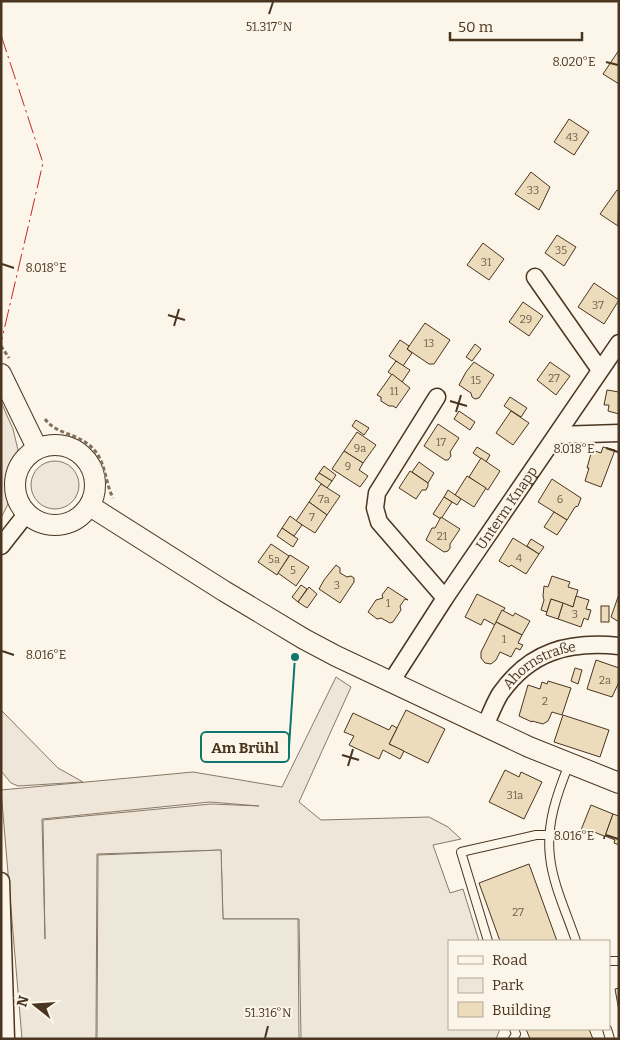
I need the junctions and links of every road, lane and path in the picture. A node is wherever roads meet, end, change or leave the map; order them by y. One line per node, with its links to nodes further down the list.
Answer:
1 (535, 278): 3 (street)
2 (619, 343): 3 (street, Unterm Knapp)
3 (600, 370): 8 (street, Unterm Knapp)
4 (1, 374): 9 (street)
5 (437, 397): 14 (street)
6 (40, 412): 10 (path)
7 (619, 433): 8 (street)
8 (556, 435): 14 (street, Unterm Knapp)
9 (37, 448): 11 (street); 12 (street)
10 (114, 499)
11 (90, 506): 12 (street); 16 (street)
12 (27, 513): 13 (street)
13 (1, 546)
14 (445, 598): 16 (street, Unterm Knapp)
15 (619, 646): 17 (street, Ahornstraße)
16 (391, 682): 17 (street)
17 (484, 726): 18 (street)
18 (569, 764): 19 (street); 20 (lane)
19 (619, 783)
20 (549, 835): 22 (lane); 23 (lane)
21 (1, 881): 24 (street)
22 (488, 940)
23 (576, 940)
24 (5, 1030)

